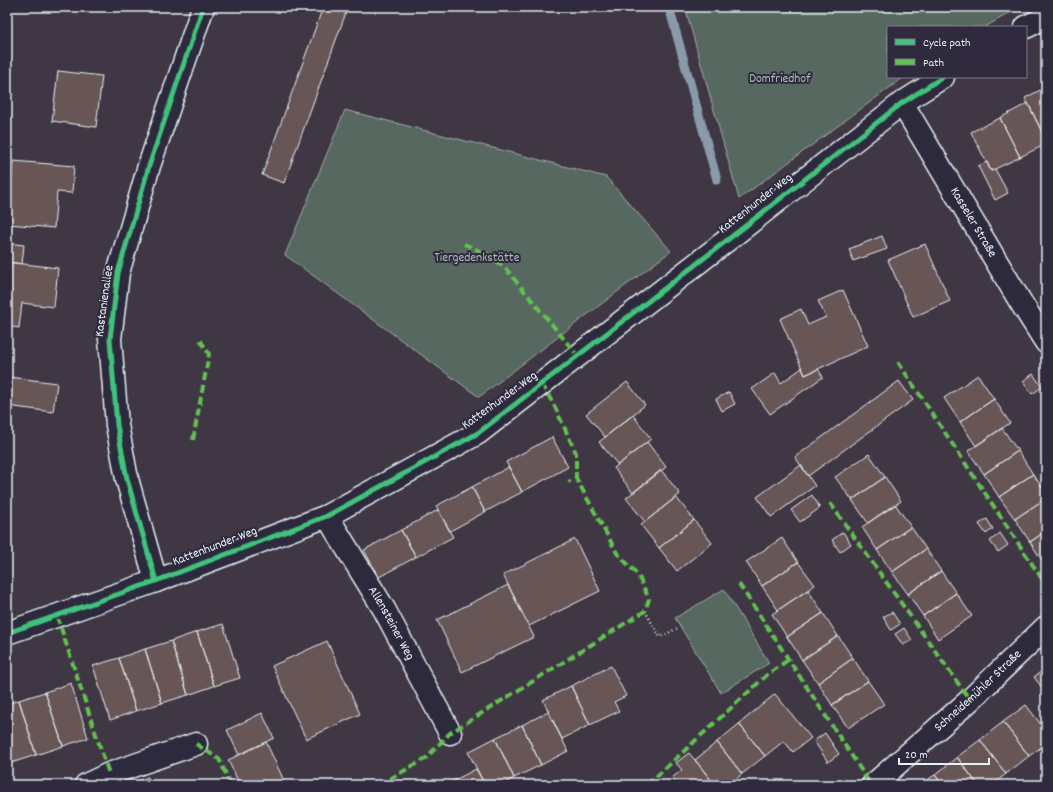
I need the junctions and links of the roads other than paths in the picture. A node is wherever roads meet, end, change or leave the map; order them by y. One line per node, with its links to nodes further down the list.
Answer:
1 (203, 7): 8 (street, Kastanienallee)
2 (1046, 17): 3 (street)
3 (1027, 26)
4 (941, 78): 5 (street, Kattenhunder Weg)
5 (902, 103): 6 (street, Kasseler Straße); 7 (street, Kattenhunder Weg)
6 (1046, 342)
7 (327, 516): 8 (street, Kattenhunder Weg); 11 (street, Allensteiner Weg)
8 (156, 581): 10 (street, Kattenhunder Weg)
9 (1046, 627): 14 (street, Schneidemühler Straße)
10 (7, 633)
11 (450, 733)
12 (196, 744): 13 (street)
13 (86, 785)
14 (874, 785)

